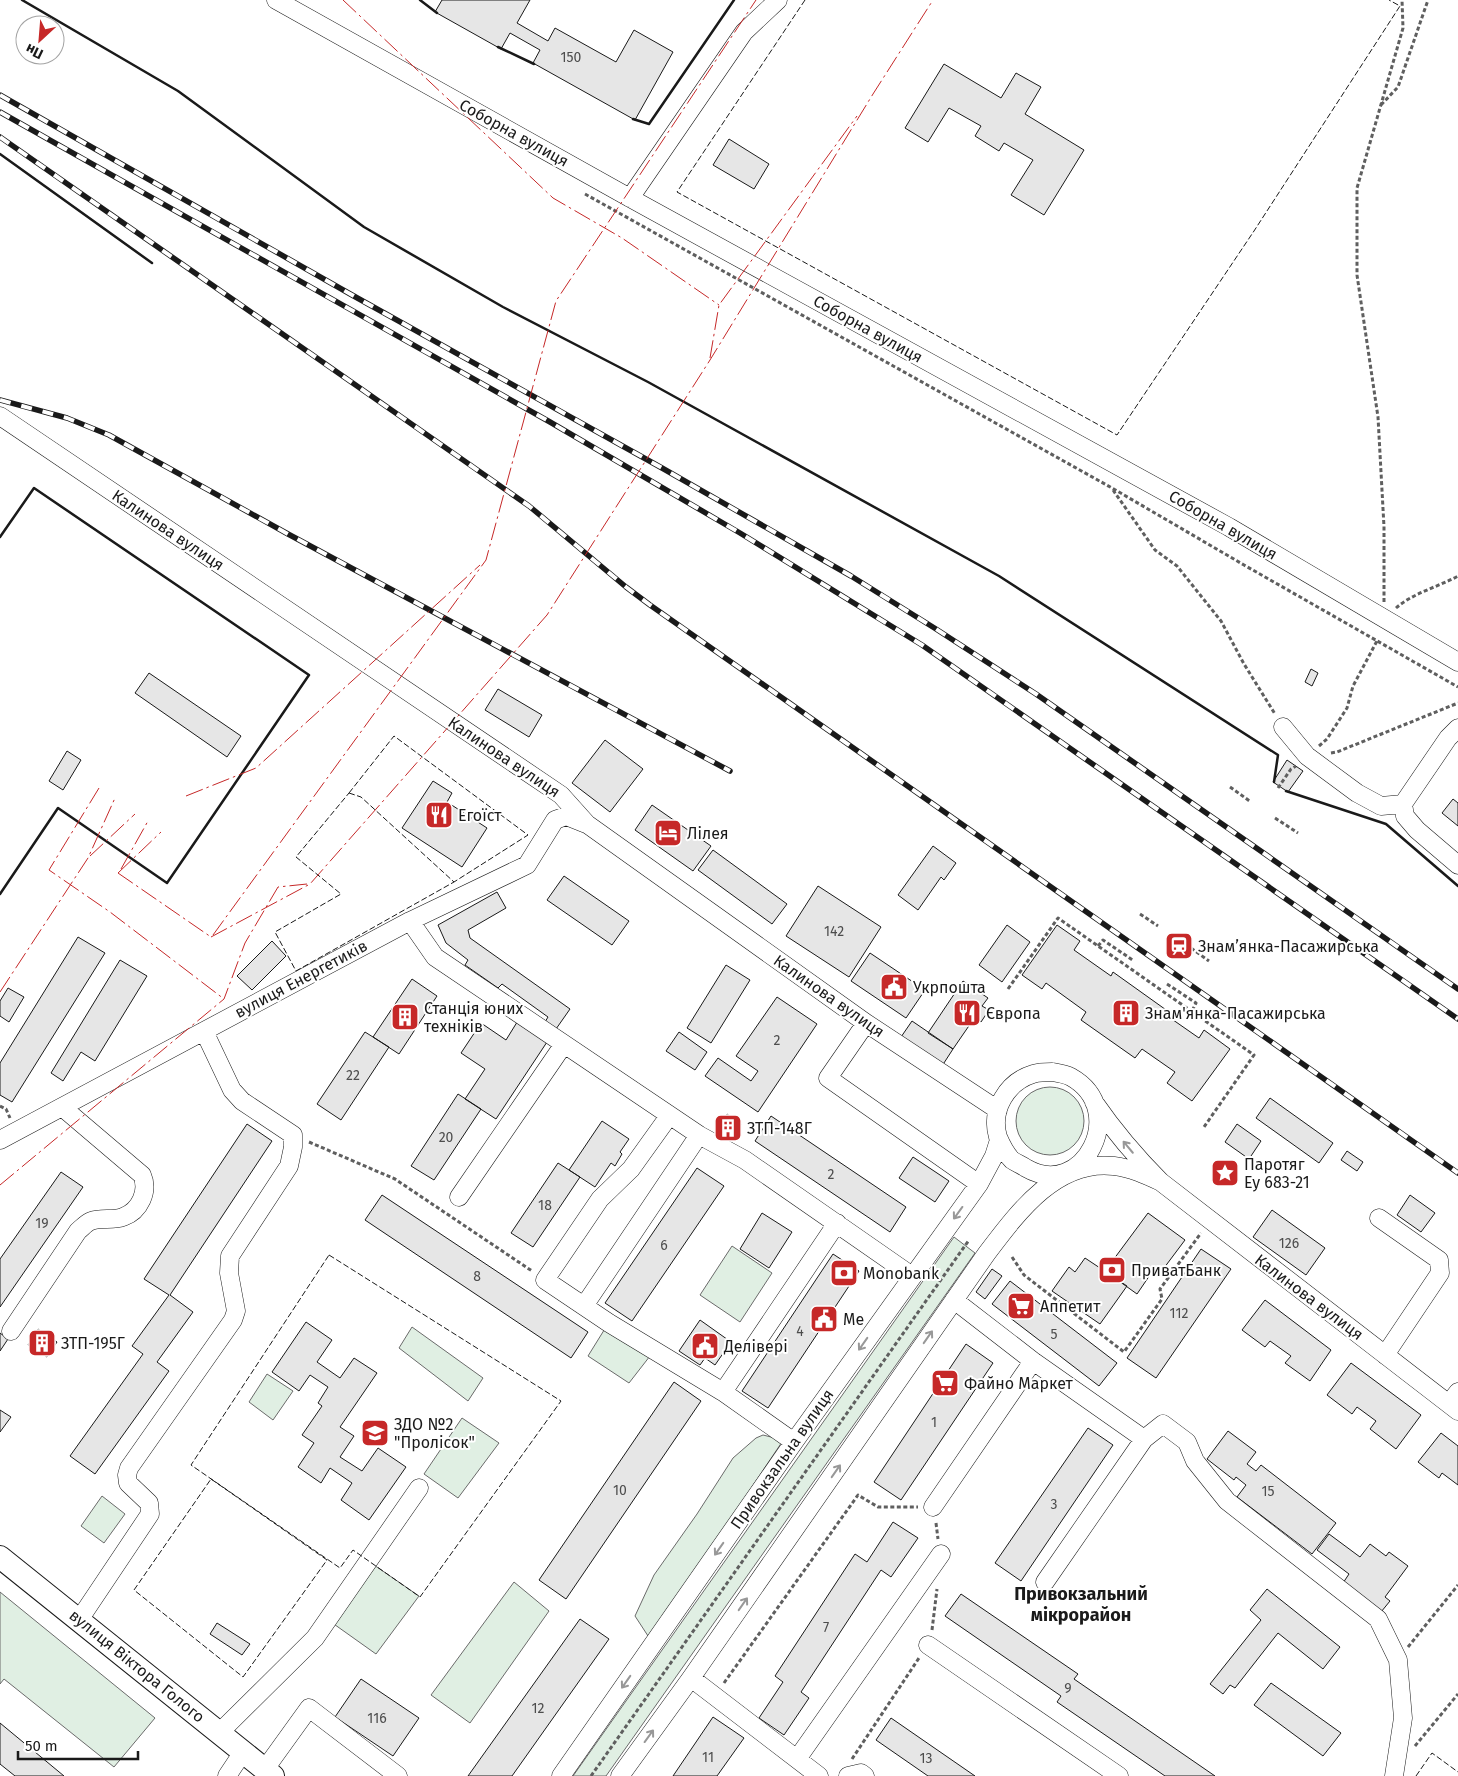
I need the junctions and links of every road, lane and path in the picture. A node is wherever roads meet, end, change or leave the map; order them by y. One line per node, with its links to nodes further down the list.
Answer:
1 (276, 0): 7 (street, Соборна вулиця)
2 (778, 0): 7 (street)
3 (1402, 0): 5 (path)
4 (1428, 0): 5 (path)
5 (1380, 106): 12 (path)
6 (585, 194): 10 (path)
7 (630, 198): 12 (street, Соборна вулиця)
8 (0, 416): 25 (street, Калинова вулиця)
9 (1101, 474): 10 (path)
10 (1112, 488): 13 (path); 17 (path)
11 (1458, 576): 12 (path)
12 (1384, 619): 13 (path); 14 (street, Соборна вулиця)
13 (1378, 641): 15 (path); 19 (path)
14 (1458, 662)
15 (1458, 686)
16 (1458, 703): 19 (path)
17 (1283, 727): 19 (street)
18 (1458, 728): 23 (street)
19 (1307, 756): 21 (path); 23 (street)
20 (1230, 787): 22 (path)
21 (1278, 788)
22 (1251, 802)
23 (1403, 804): 27 (street)
24 (1275, 818): 26 (path)
25 (587, 824): 29 (street, вулиця Енергетиків); 38 (street, Калинова вулиця)
26 (1298, 833)
27 (1458, 865)
28 (1140, 914): 30 (path)
29 (410, 921): 39 (street, вулиця Енергетиків); 40 (street)
30 (1158, 926)
31 (1098, 946): 33 (path); 36 (path); 37 (path)
32 (1191, 948): 34 (path)
33 (1134, 961)
34 (1209, 961)
35 (1167, 984): 37 (path)
36 (1008, 989)
37 (1192, 1011): 45 (path)
38 (866, 1023): 43 (street, Калинова вулиця); 52 (street)
39 (204, 1031): 42 (street, вулиця Енергетиків); 46 (street)
40 (564, 1044): 44 (street); 53 (street)
41 (1094, 1102): 43 (street); 50 (street); 51 (street, one-way to 41)
42 (62, 1107): 48 (street, вулиця Енергетиків); 63 (street)
43 (998, 1110): 49 (street)
44 (670, 1116): 47 (street); 60 (street)
45 (1204, 1128)
46 (293, 1135): 60 (path); 76 (street)
47 (699, 1135): 55 (street); 62 (street)
48 (0, 1140)
49 (999, 1140): 50 (street); 52 (street, Привокзальна вулиця)
50 (1068, 1173): 51 (street); 61 (street)
51 (1161, 1182): 64 (street, Калинова вулиця)
52 (979, 1184): 59 (street, Привокзальна вулиця, one-way to 59)
53 (459, 1197)
54 (1380, 1218): 64 (street)
55 (837, 1223): 59 (street); 66 (street)
56 (1203, 1230): 58 (path)
57 (969, 1240): 91 (path)
58 (1012, 1258)
59 (912, 1276): 69 (street, Привокзальна вулиця, one-way to 69)
60 (545, 1280): 62 (street)
61 (954, 1300): 65 (street); 79 (street, one-way to 61)
62 (584, 1306): 66 (street)
63 (11, 1331)
64 (1386, 1355): 67 (street, Калинова вулиця)
65 (1033, 1360): 68 (street); 71 (street)
66 (723, 1392): 69 (street)
67 (1455, 1402)
68 (1144, 1439): 74 (street); 78 (street)
69 (794, 1442): 90 (street, Привокзальна вулиця, one-way to 90)
70 (420, 1488): 82 (street)
71 (933, 1507): 72 (path); 81 (path)
72 (941, 1554): 77 (path); 84 (street)
73 (0, 1557): 76 (main road, вулиця Віктора Голого)
74 (1045, 1582)
75 (1458, 1585): 78 (path)
76 (79, 1620): 82 (main road, вулиця Віктора Голого)
77 (928, 1645): 85 (path); 95 (street)
78 (1398, 1660): 87 (street)
79 (691, 1678): 81 (street); 92 (street, one-way to 79)
80 (1458, 1694): 87 (path)
81 (714, 1696): 84 (street)
82 (220, 1733): 83 (main road, вулиця Віктора Голого)
83 (243, 1752): 86 (main road, вулиця Віктора Голого); 88 (street)
84 (797, 1759): 93 (street)
85 (848, 1770): 94 (street)
86 (269, 1773): 89 (street)
87 (1395, 1775)
88 (227, 1776)
89 (398, 1776)
90 (561, 1776)
91 (591, 1776)
92 (620, 1776)
93 (818, 1776)
94 (865, 1776)
95 (1120, 1776)

